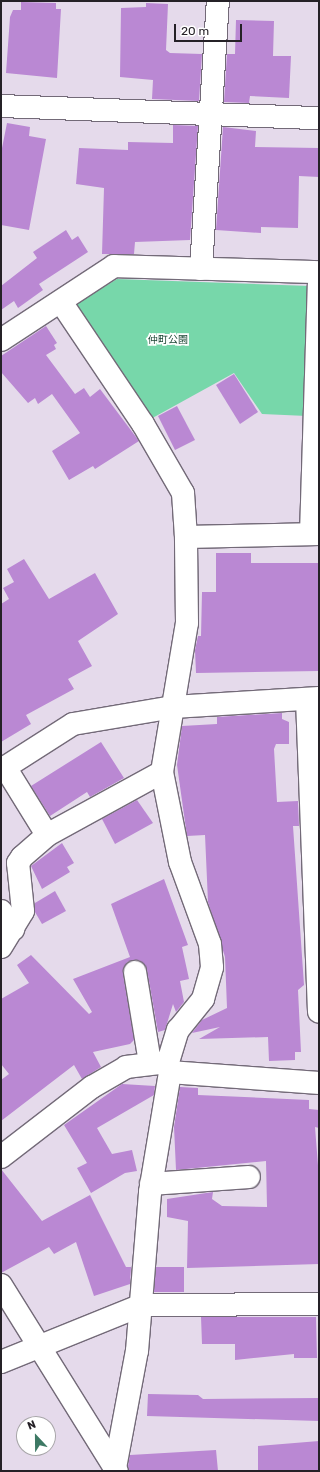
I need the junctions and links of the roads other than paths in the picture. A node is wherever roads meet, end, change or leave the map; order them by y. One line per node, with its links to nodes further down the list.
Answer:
1 (218, 1): 3 (street)
2 (1, 106): 3 (street)
3 (213, 113): 4 (street); 5 (street)
4 (319, 118)
5 (201, 269): 6 (street); 8 (street)
6 (319, 272)
7 (319, 285): 10 (street)
8 (61, 302): 9 (street); 11 (street)
9 (1, 340)
10 (315, 534): 11 (street)
11 (186, 537): 13 (street)
12 (313, 699): 13 (street); 21 (street)
13 (173, 707): 14 (street); 15 (street)
14 (3, 769): 16 (street)
15 (162, 772): 16 (street); 22 (street)
16 (47, 835): 18 (street)
17 (1, 911): 18 (street)
18 (13, 929): 19 (street)
19 (1, 947)
20 (134, 972): 22 (street)
21 (319, 1012)
22 (163, 1066): 23 (street); 24 (street); 26 (street)
23 (319, 1083)
24 (1, 1157)
25 (249, 1177): 26 (street)
26 (151, 1184): 29 (street)
27 (1, 1285): 30 (street)
28 (319, 1304): 29 (street)
29 (142, 1305): 30 (street); 32 (street)
30 (38, 1347): 31 (street); 32 (street)
31 (1, 1362)
32 (116, 1470)

